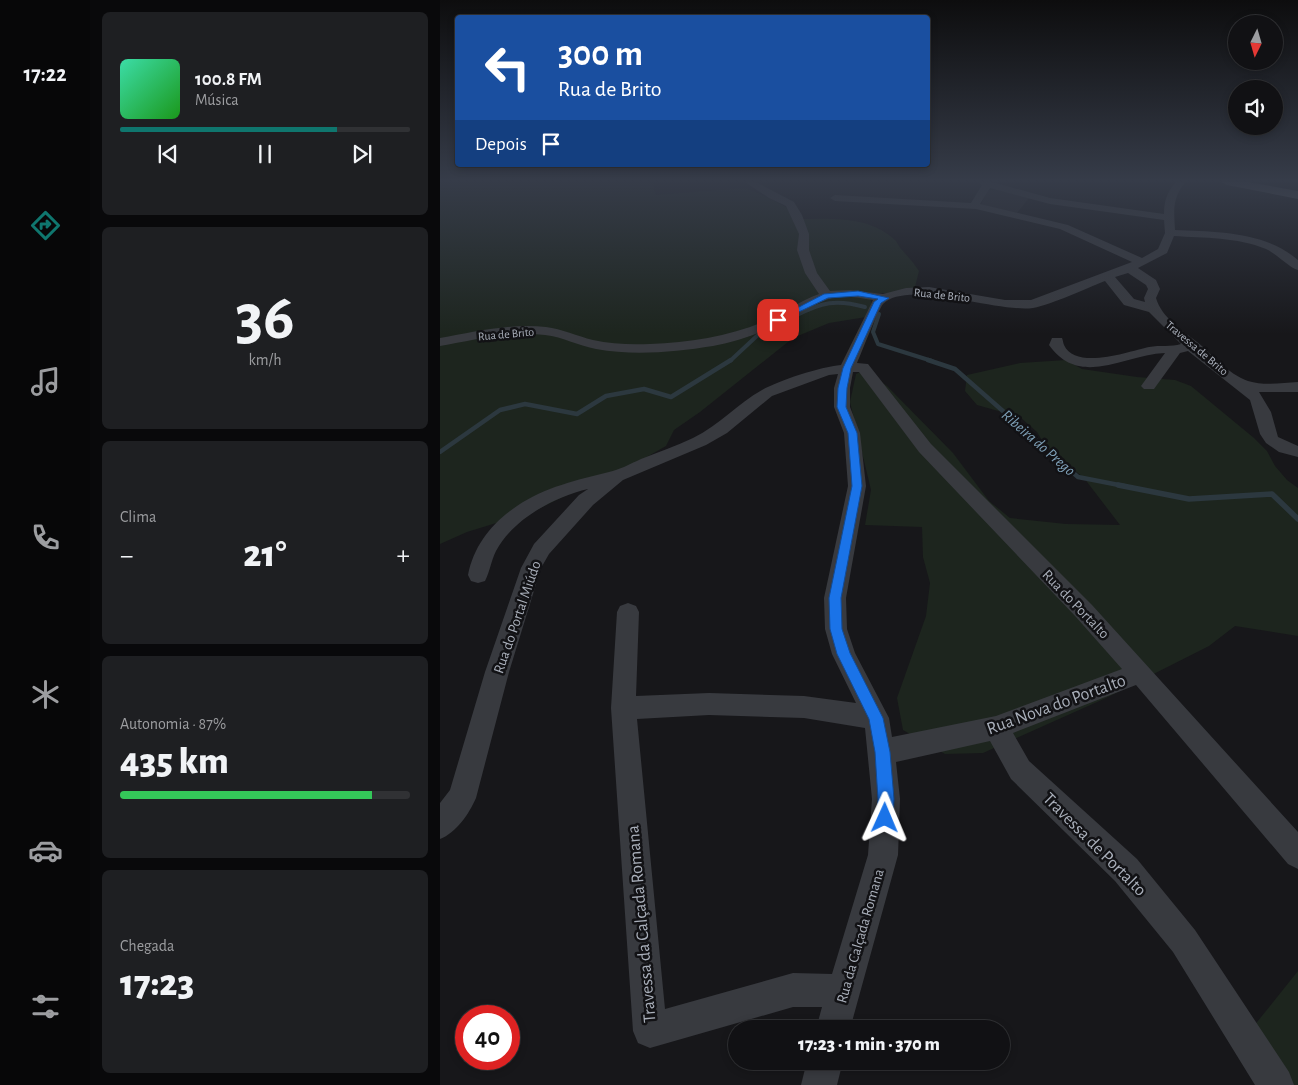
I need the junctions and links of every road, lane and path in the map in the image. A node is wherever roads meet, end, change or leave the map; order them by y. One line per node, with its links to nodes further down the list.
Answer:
1 (804, 233): 9 (street)
2 (1075, 233): 6 (street)
3 (1170, 233): 4 (street); 6 (street, Rua de Brito)
4 (1268, 245): 5 (street); 7 (street)
5 (1290, 245)
6 (1136, 265): 8 (street, Rua de Brito); 11 (street, Travessa de Brito)
7 (1298, 266)
8 (1107, 276): 10 (street, Rua de Brito); 11 (street)
9 (827, 296): 10 (street, Rua de Brito); 13 (street, Rua de Brito)
10 (885, 298): 16 (street, Rua da Calçada Romana)
11 (1154, 309): 14 (street, Travessa de Brito)
12 (1057, 341): 15 (street)
13 (440, 342)
14 (1192, 346): 15 (street); 17 (street, Travessa de Brito)
15 (1175, 350): 18 (street)
16 (847, 368): 21 (street, Rua do Portal Miúdo); 24 (street, Rua do Portalto); 26 (street, Rua da Calçada Romana)
17 (1240, 383): 19 (street, Travessa de Brito); 20 (street)
18 (1148, 386)
19 (1298, 387)
20 (1298, 452)
21 (617, 476): 22 (street); 29 (street, Rua do Portal Miúdo)
22 (478, 575)
23 (628, 612): 25 (street, Travessa da Calçada Romana)
24 (1140, 673): 27 (street, Rua Nova do Portalto); 30 (street, Rua do Portalto)
25 (623, 708): 26 (street); 31 (street, Travessa da Calçada Romana)
26 (876, 718): 28 (street, Rua da Calçada Romana)
27 (996, 728): 28 (street, Rua Nova do Portalto); 35 (street, Travessa de Portalto)
28 (882, 752): 31 (street, Rua da Calçada Romana)
29 (440, 825)
30 (1298, 854)
31 (843, 992): 32 (street, Rua da Calçada Romana)
32 (836, 1020)
33 (823, 1070): 34 (street)
34 (819, 1085)
35 (1276, 1085)

